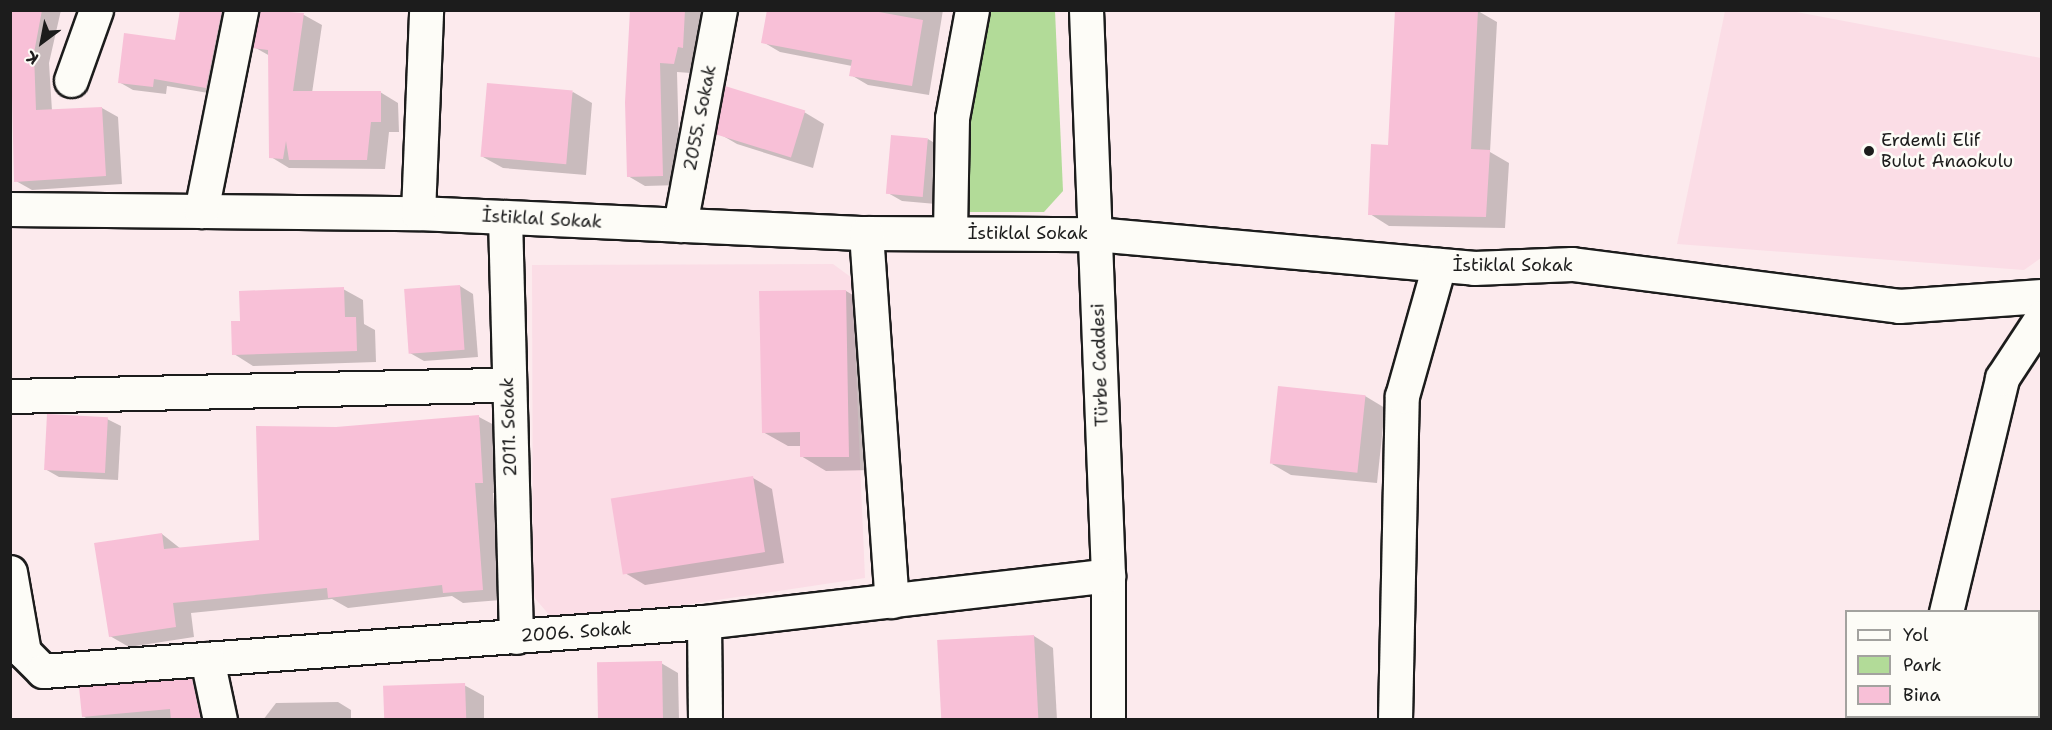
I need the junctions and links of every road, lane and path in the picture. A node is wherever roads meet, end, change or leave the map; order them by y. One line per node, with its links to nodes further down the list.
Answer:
1 (96, 10): 7 (street)
2 (241, 10): 9 (street)
3 (426, 10): 10 (street)
4 (720, 10): 12 (street, 2055. Sokak)
5 (972, 10): 14 (street)
6 (1086, 10): 15 (street, Türbe Caddesi)
7 (71, 80)
8 (10, 209): 9 (street, İstiklal Sokak)
9 (201, 211): 10 (street, İstiklal Sokak)
10 (418, 213): 11 (street, İstiklal Sokak)
11 (505, 217): 12 (street, İstiklal Sokak); 19 (street, 2011. Sokak)
12 (680, 225): 13 (street, İstiklal Sokak)
13 (866, 232): 14 (street, İstiklal Sokak); 23 (street)
14 (950, 233): 15 (street, İstiklal Sokak)
15 (1095, 234): 16 (street, İstiklal Sokak); 22 (street, Türbe Caddesi)
16 (1439, 265): 17 (street, İstiklal Sokak); 31 (street)
17 (2042, 296)
18 (2042, 317): 24 (street)
19 (507, 386): 20 (street); 26 (street, 2011. Sokak)
20 (10, 396)
21 (10, 572): 27 (street, 2006. Sokak)
22 (1108, 575): 23 (street, 2006. Sokak); 30 (street, Türbe Caddesi)
23 (892, 601): 25 (street, 2006. Sokak)
24 (1946, 610)
25 (704, 622): 26 (street, 2006. Sokak); 29 (street)
26 (516, 637): 27 (street, 2006. Sokak)
27 (207, 659): 28 (street)
28 (220, 720)
29 (705, 720)
30 (1108, 720)
31 (1395, 720)

